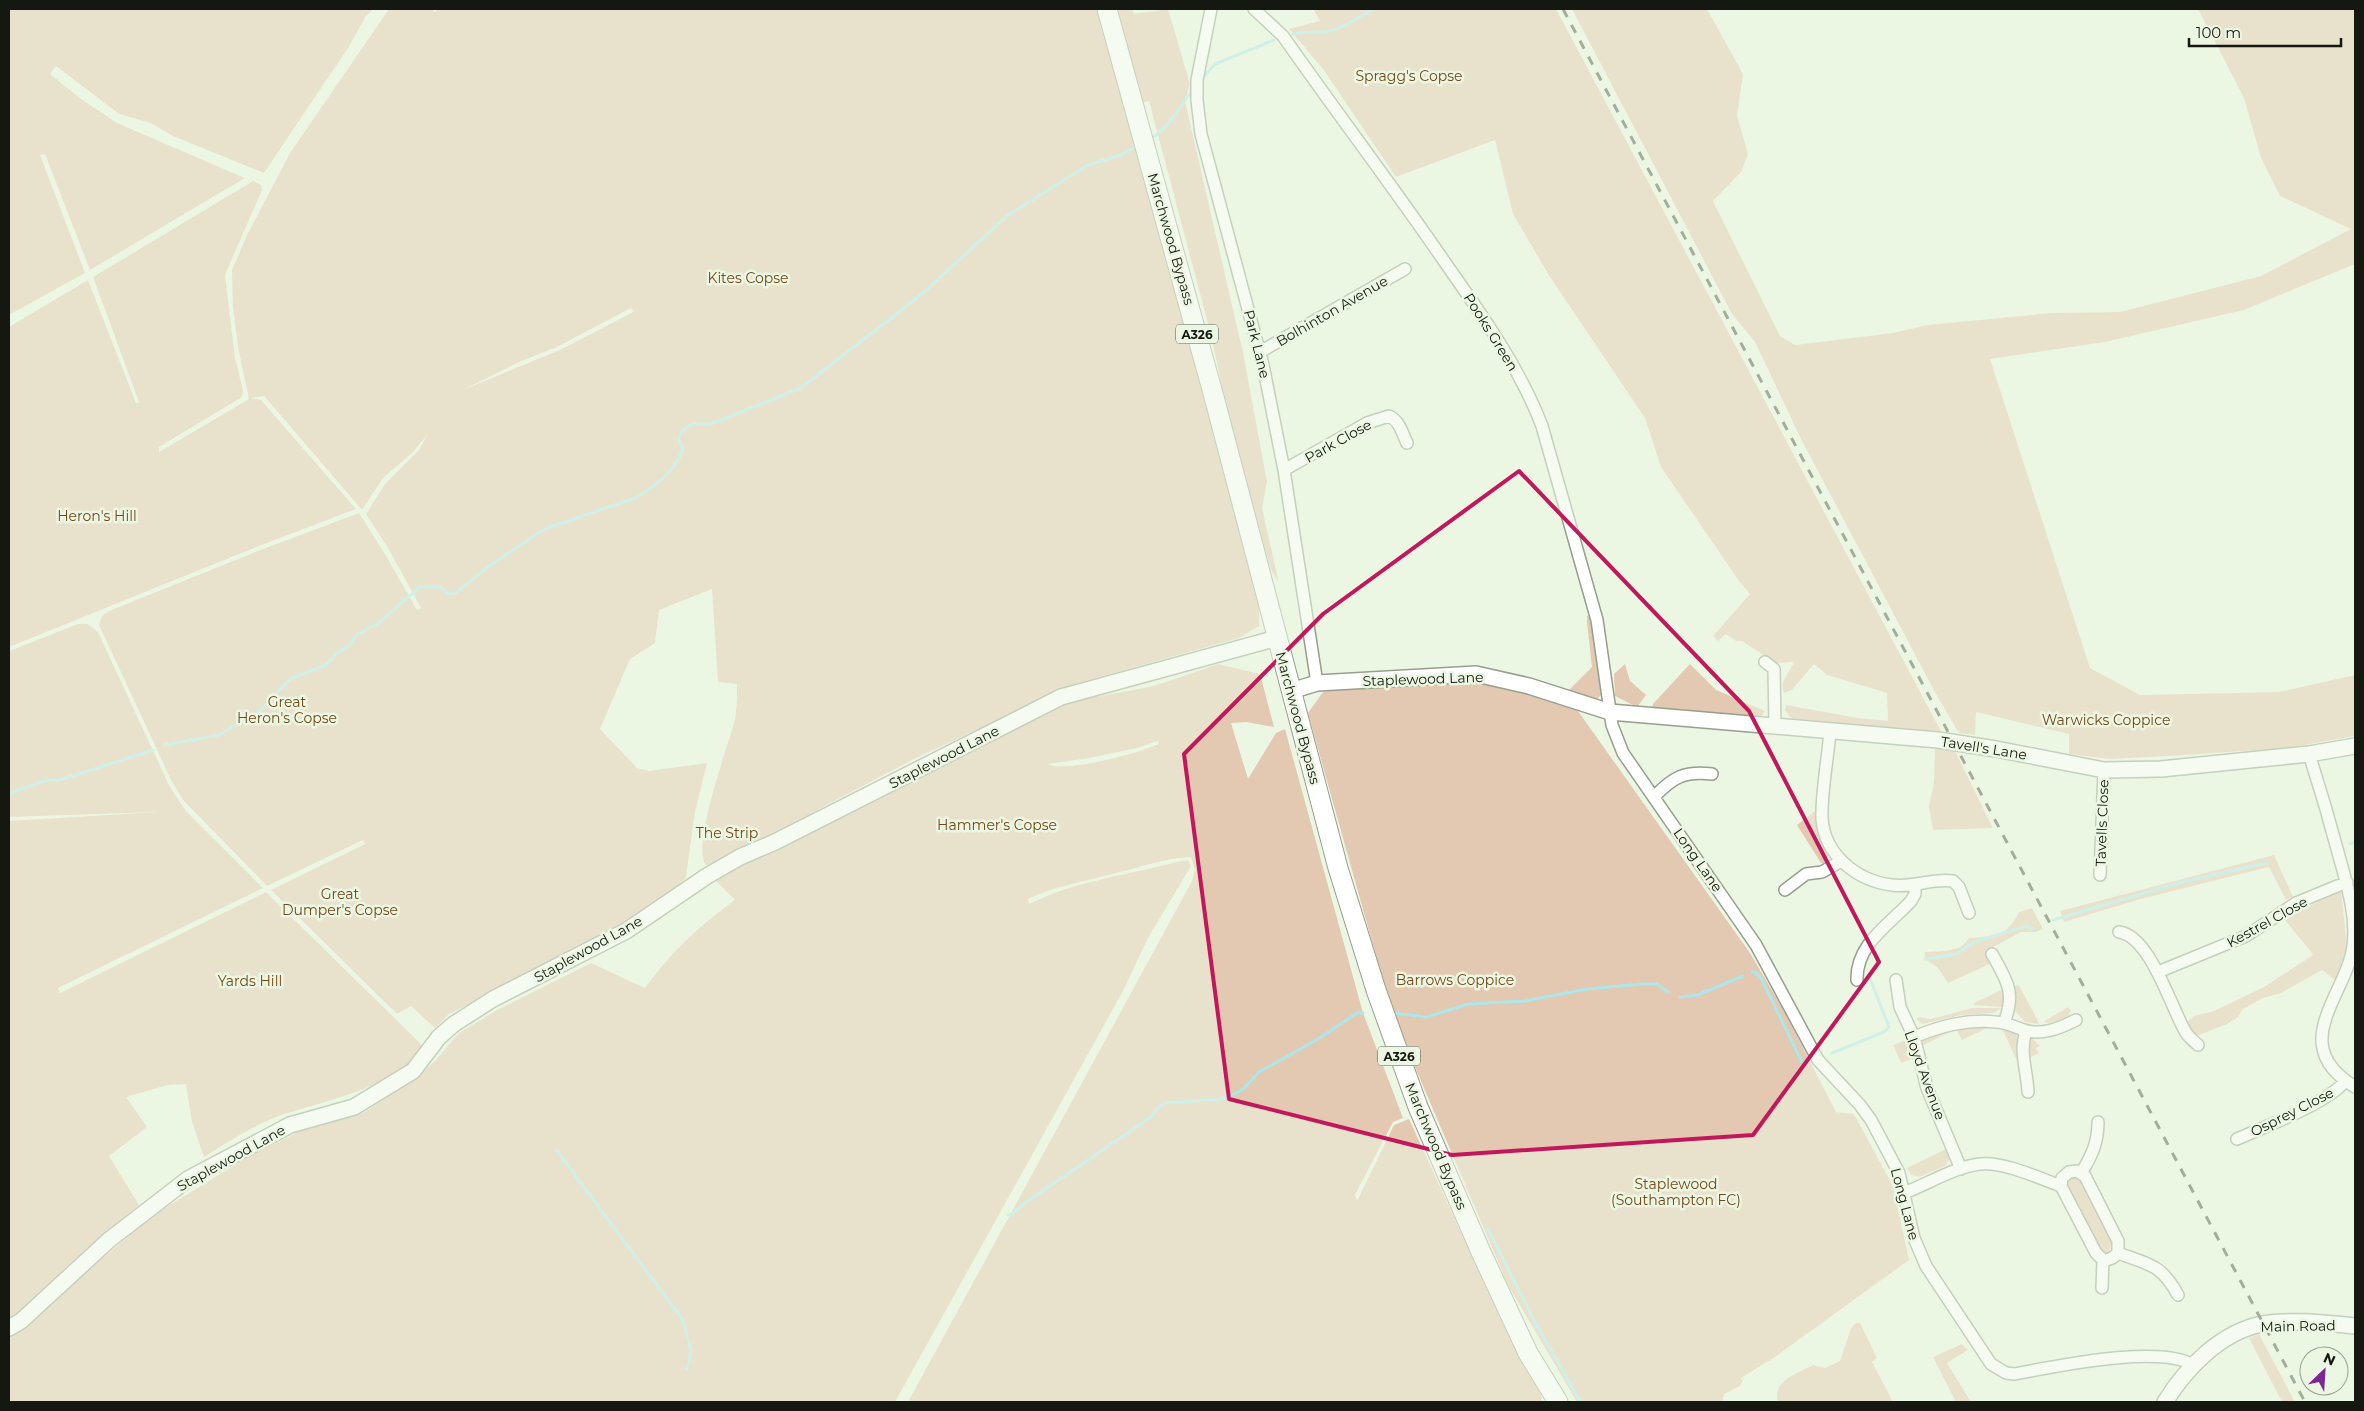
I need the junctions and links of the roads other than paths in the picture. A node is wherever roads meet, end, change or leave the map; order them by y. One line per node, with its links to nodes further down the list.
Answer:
1 (1107, 9): 8 (main road, Marchwood Bypass / A326)
2 (1211, 9): 5 (street, Park Lane)
3 (1254, 9): 12 (street, Pooks Green)
4 (1405, 269): 5 (street, Bolhinton Avenue)
5 (1260, 352): 7 (street, Park Lane)
6 (1406, 443): 7 (street, Park Close)
7 (1284, 470): 10 (street, Park Lane)
8 (1278, 638): 11 (main road, Marchwood Bypass / A326); 50 (street, Staplewood Lane)
9 (1765, 662): 13 (street)
10 (1317, 683): 11 (street, Staplewood Lane); 12 (street, Staplewood Lane)
11 (1291, 690): 52 (main road, Marchwood Bypass / A326)
12 (1610, 712): 13 (street, Tavell's Lane); 19 (street, Long Lane)
13 (1775, 725): 14 (street, Tavell's Lane)
14 (1830, 731): 17 (street, Tavell's Lane); 20 (street)
15 (2355, 746): 16 (street, Tavell's Lane)
16 (2309, 754): 17 (street, Tavell's Lane); 22 (street)
17 (2104, 770): 21 (street, Tavells Close)
18 (1712, 774): 19 (street)
19 (1654, 797): 44 (street, Long Lane)
20 (1841, 861): 23 (street); 24 (street)
21 (2100, 875)
22 (2347, 882): 27 (street); 29 (street, Kestrel Close)
23 (1915, 885): 25 (street); 30 (street)
24 (1785, 890)
25 (1968, 913)
26 (2119, 932): 29 (street)
27 (2354, 946): 37 (street)
28 (1992, 954): 33 (street)
29 (2158, 972): 36 (street)
30 (1857, 980)
31 (1896, 980): 35 (street, Lloyd Avenue)
32 (2076, 1020): 34 (street)
33 (2004, 1023): 34 (street); 35 (street)
34 (2026, 1031): 38 (street)
35 (1914, 1037): 41 (street, Lloyd Avenue)
36 (2198, 1046)
37 (2350, 1084): 40 (street, Osprey Close)
38 (2028, 1092)
39 (2098, 1122): 42 (street)
40 (2237, 1140)
41 (1961, 1169): 43 (street); 44 (street)
42 (2081, 1173): 43 (street); 45 (street)
43 (2061, 1186): 46 (street)
44 (1904, 1193): 51 (street, Long Lane)
45 (2118, 1253): 46 (street); 48 (street)
46 (2103, 1260): 47 (street)
47 (2102, 1288)
48 (2178, 1295)
49 (2355, 1326): 51 (street, Main Road)
50 (9, 1328)
51 (2193, 1365): 53 (street, Main Road)
52 (1558, 1402)
53 (2165, 1402)

